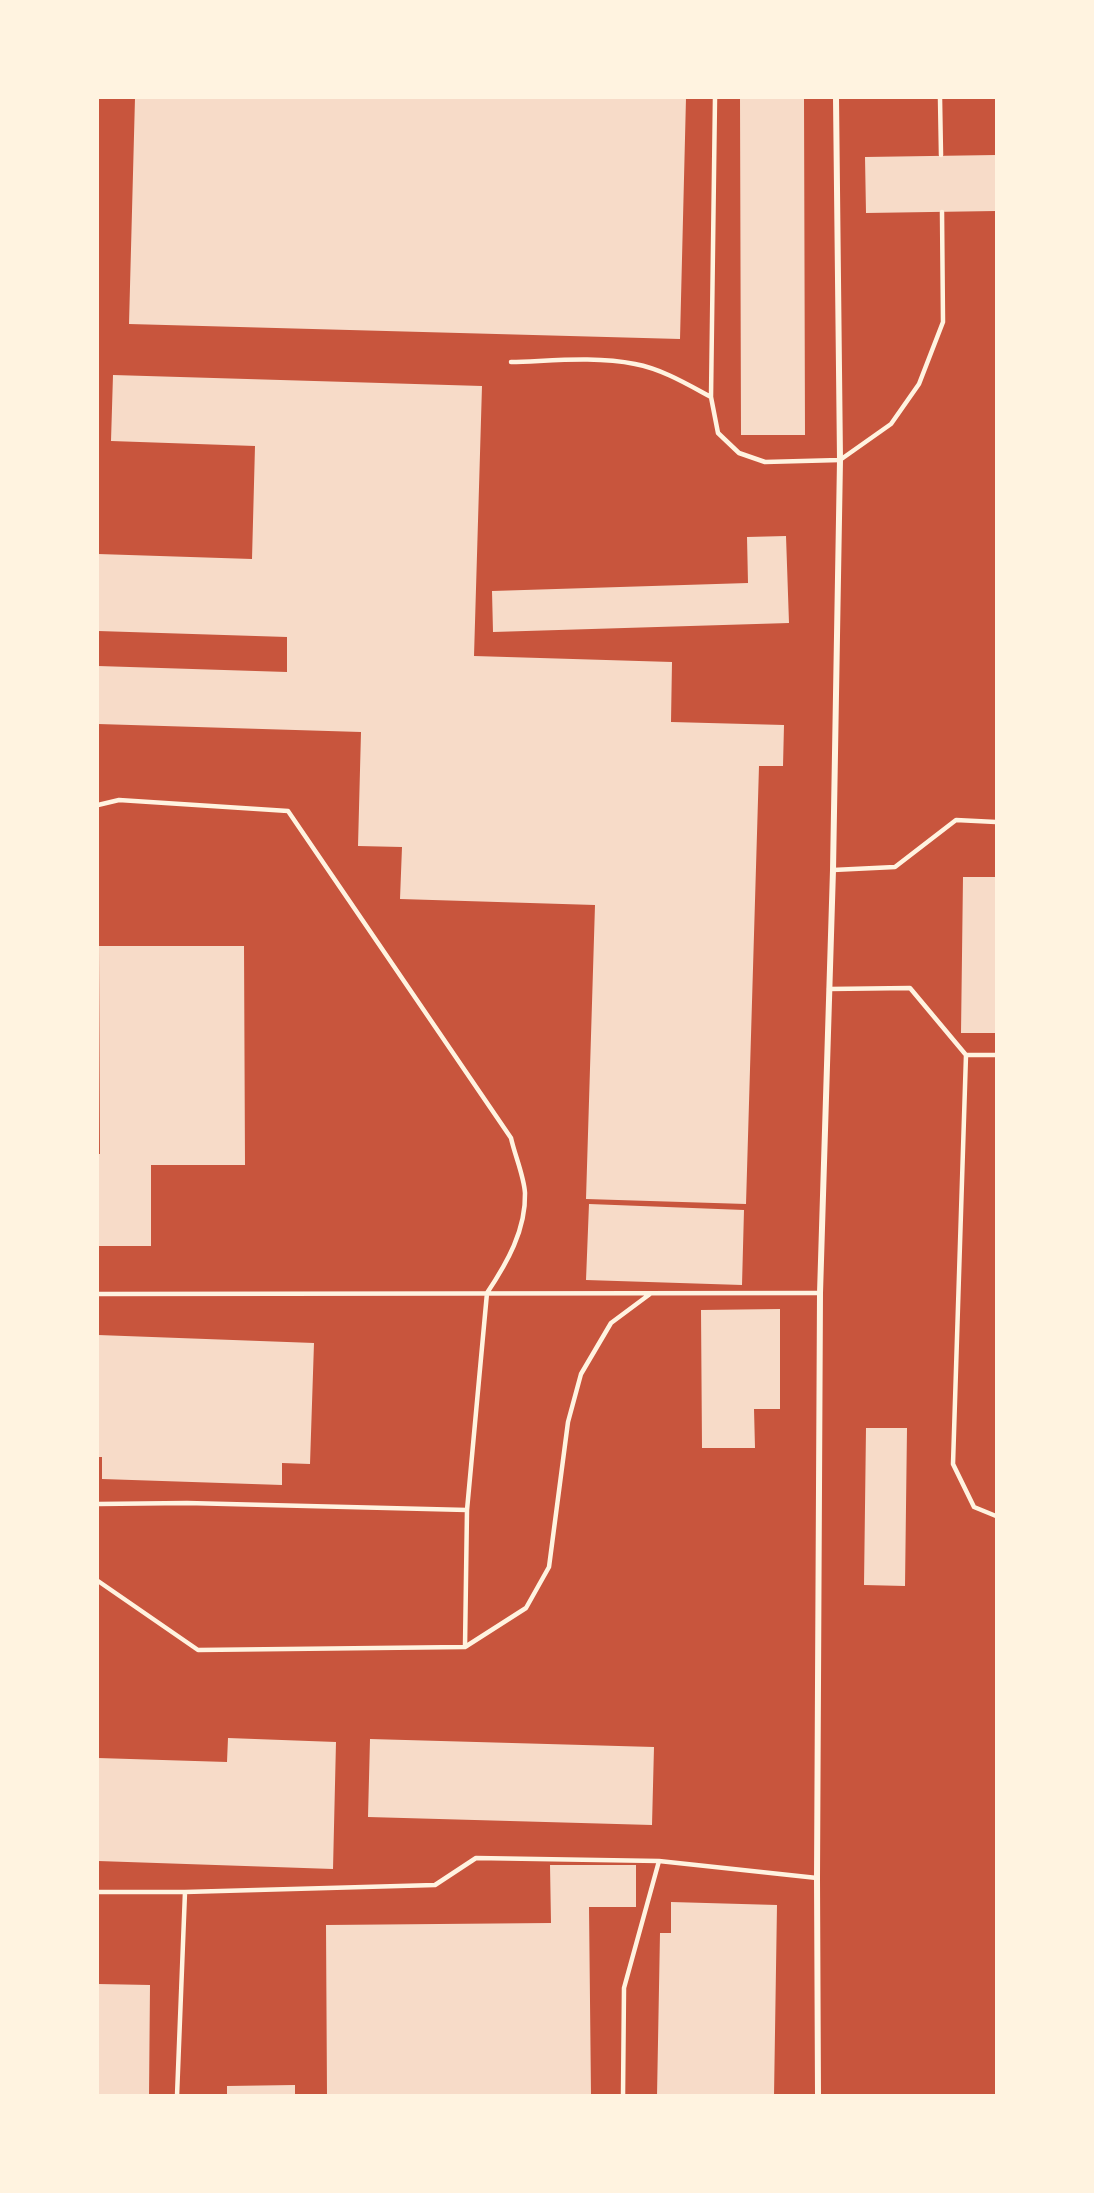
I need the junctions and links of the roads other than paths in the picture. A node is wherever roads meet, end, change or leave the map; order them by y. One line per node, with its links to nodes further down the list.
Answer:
1 (715, 98): 7 (lane)
2 (836, 98): 8 (street)
3 (940, 98): 4 (lane)
4 (941, 156)
5 (942, 212): 8 (lane)
6 (510, 362): 7 (lane)
7 (711, 397): 8 (lane)
8 (840, 460): 11 (street)
9 (98, 805): 15 (lane)
10 (996, 822): 11 (lane)
11 (833, 870): 12 (street)
12 (829, 989): 13 (lane); 16 (street)
13 (966, 1055): 14 (lane); 21 (lane)
14 (996, 1055)
15 (487, 1293): 17 (lane); 18 (lane); 20 (lane)
16 (820, 1293): 18 (lane); 25 (street)
17 (98, 1294)
18 (650, 1294): 23 (lane)
19 (98, 1504): 20 (lane)
20 (467, 1510): 23 (lane)
21 (996, 1516)
22 (98, 1581): 23 (lane)
23 (465, 1647)
24 (659, 1861): 25 (lane); 27 (lane); 29 (lane)
25 (817, 1878): 30 (street)
26 (98, 1892): 27 (lane)
27 (185, 1892): 28 (lane)
28 (177, 2096)
29 (623, 2096)
30 (818, 2096)

